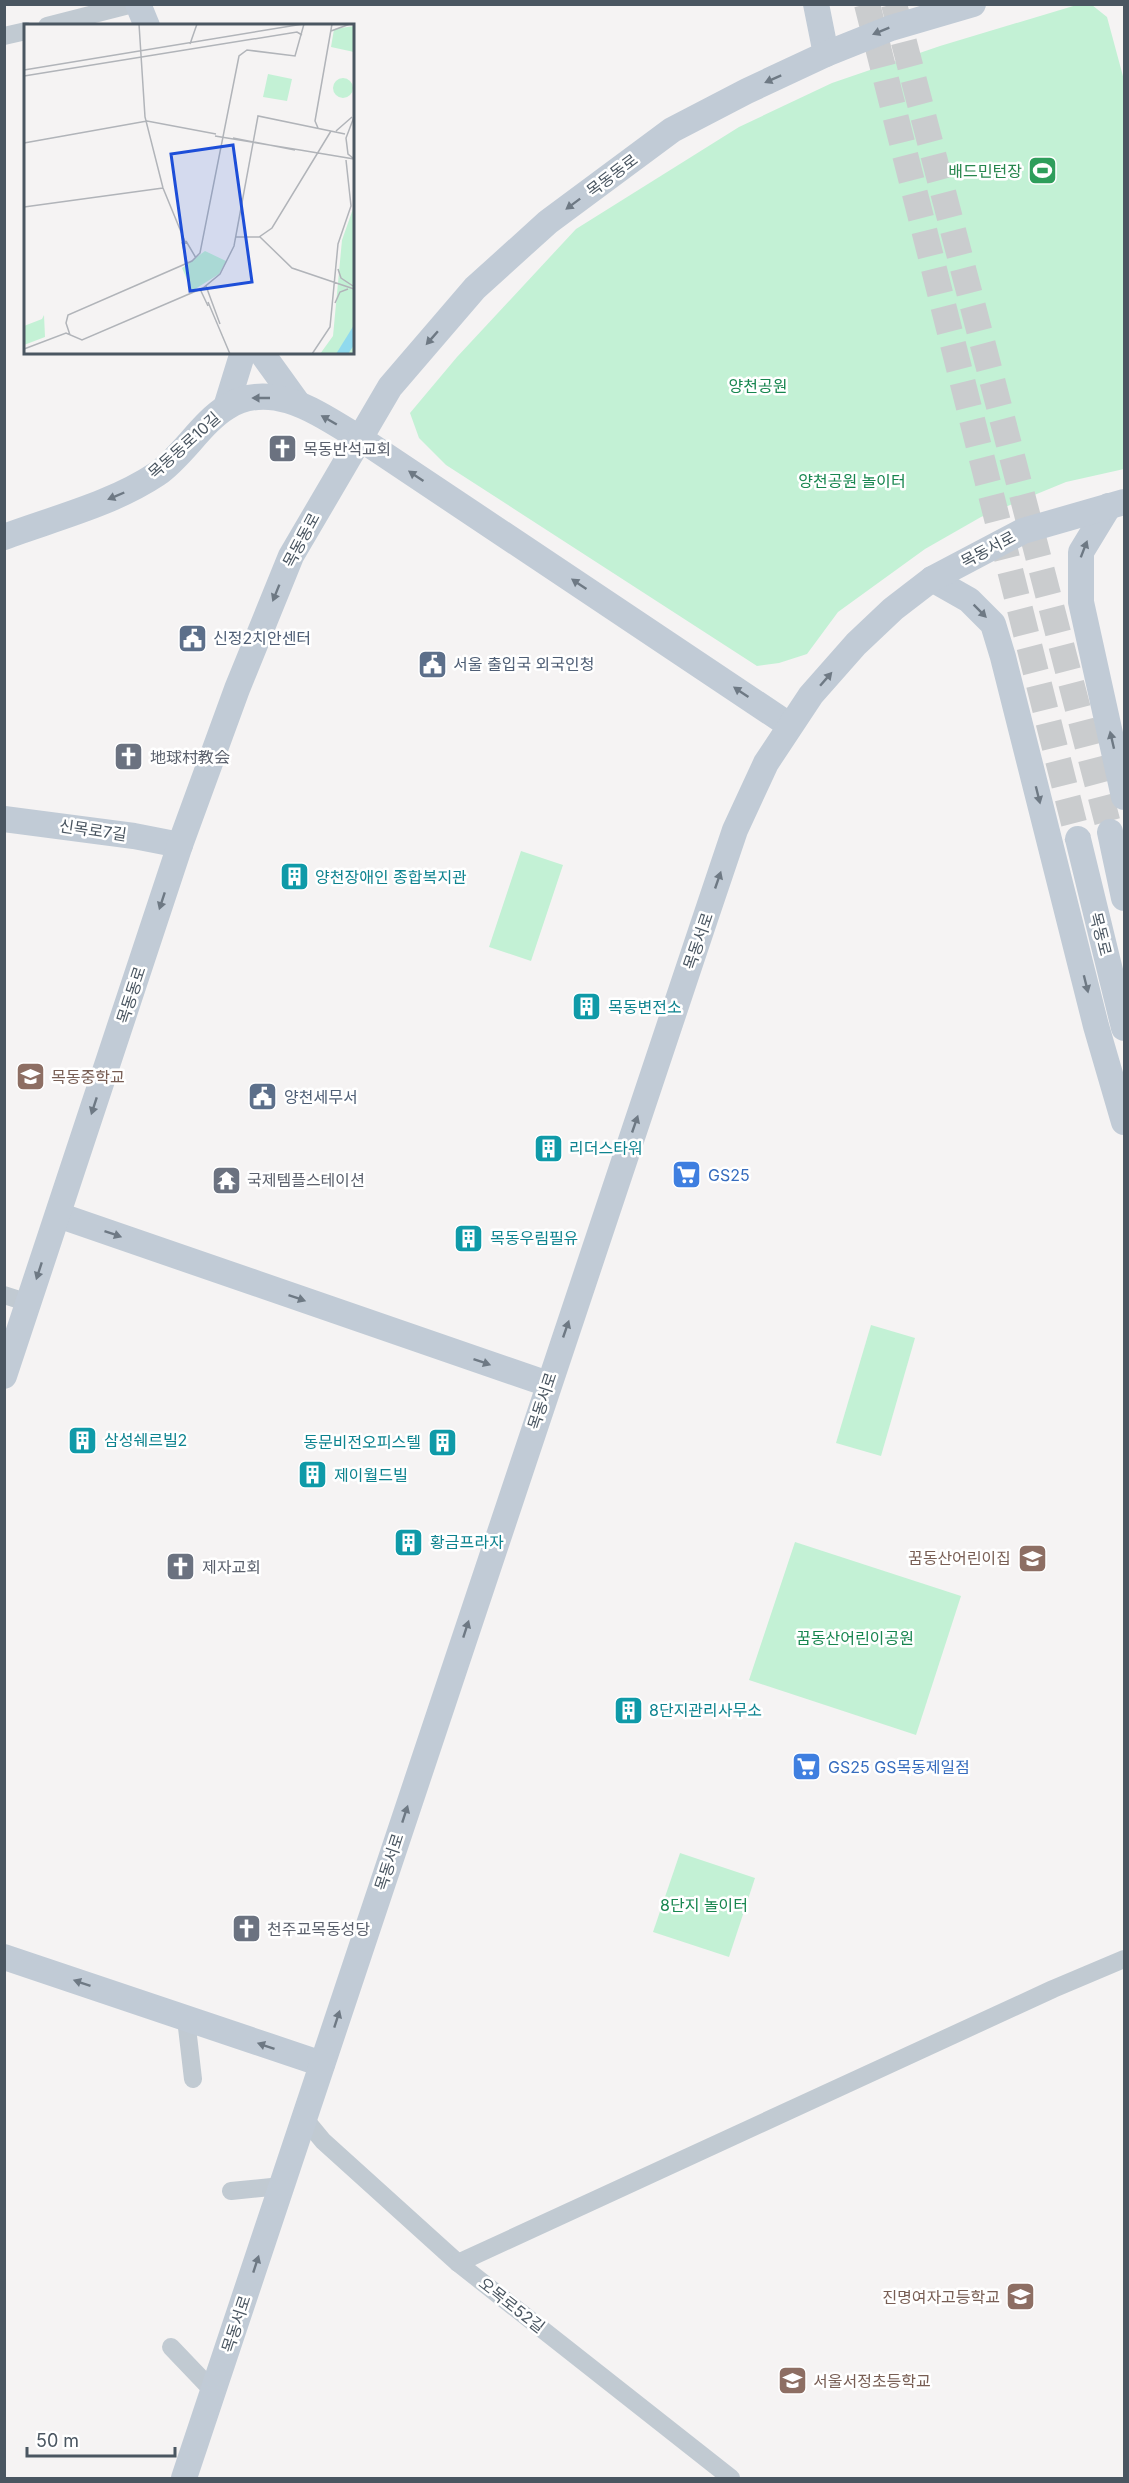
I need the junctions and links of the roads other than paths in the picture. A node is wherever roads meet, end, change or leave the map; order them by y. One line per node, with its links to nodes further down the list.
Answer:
1 (133, 4): 6 (street)
2 (138, 4): 7 (main road)
3 (816, 4): 10 (main road)
4 (973, 4): 5 (main road, 목동동로)
5 (936, 10): 10 (main road, 목동동로, one-way to 10)
6 (55, 24)
7 (146, 24)
8 (24, 31): 9 (street)
9 (4, 36)
10 (826, 54): 15 (main road, 목동동로, one-way to 15)
11 (242, 354): 14 (main road)
12 (262, 354): 13 (main road)
13 (297, 402): 14 (main road, 목동동로10길, one-way to 14); 15 (main road, 목동동로10길, one-way to 13)
14 (226, 407): 17 (main road, 목동동로10길, one-way to 17)
15 (361, 439): 19 (main road, 목동동로10길, one-way to 15); 24 (main road, 목동동로, one-way to 24)
16 (1117, 504): 18 (main road, 목동서로); 20 (main road, one-way to 16)
17 (4, 537)
18 (932, 579): 19 (main road, 목동서로, one-way to 18); 27 (main road, one-way to 27)
19 (789, 725): 32 (main road, 목동서로, one-way to 19)
20 (1125, 797)
21 (4, 819): 24 (main road, 신목로7길)
22 (1110, 832): 25 (main road, 목동로)
23 (1078, 839): 26 (main road, 목동로)
24 (180, 845): 28 (main road, 목동동로, one-way to 28)
25 (1125, 898)
26 (1125, 1028)
27 (1125, 1122)
28 (58, 1215): 30 (main road, 목동동로, one-way to 30); 32 (main road, one-way to 32)
29 (4, 1296): 30 (street)
30 (29, 1303): 31 (main road, 목동동로)
31 (4, 1376)
32 (548, 1384): 36 (main road, 목동서로, one-way to 32)
33 (4, 1958): 35 (main road, one-way to 33)
34 (1125, 1959): 41 (street)
35 (186, 2019): 36 (main road, one-way to 35); 37 (street)
36 (322, 2064): 38 (main road, 목동서로)
37 (193, 2079)
38 (304, 2118): 39 (main road, 목동서로); 41 (street, 오목로52길)
39 (281, 2186): 40 (street); 43 (main road, 목동서로, one-way to 39)
40 (231, 2191)
41 (458, 2262): 45 (street, 오목로52길)
42 (171, 2347): 43 (street)
43 (213, 2391): 44 (main road, 목동서로)
44 (184, 2478)
45 (731, 2478)

